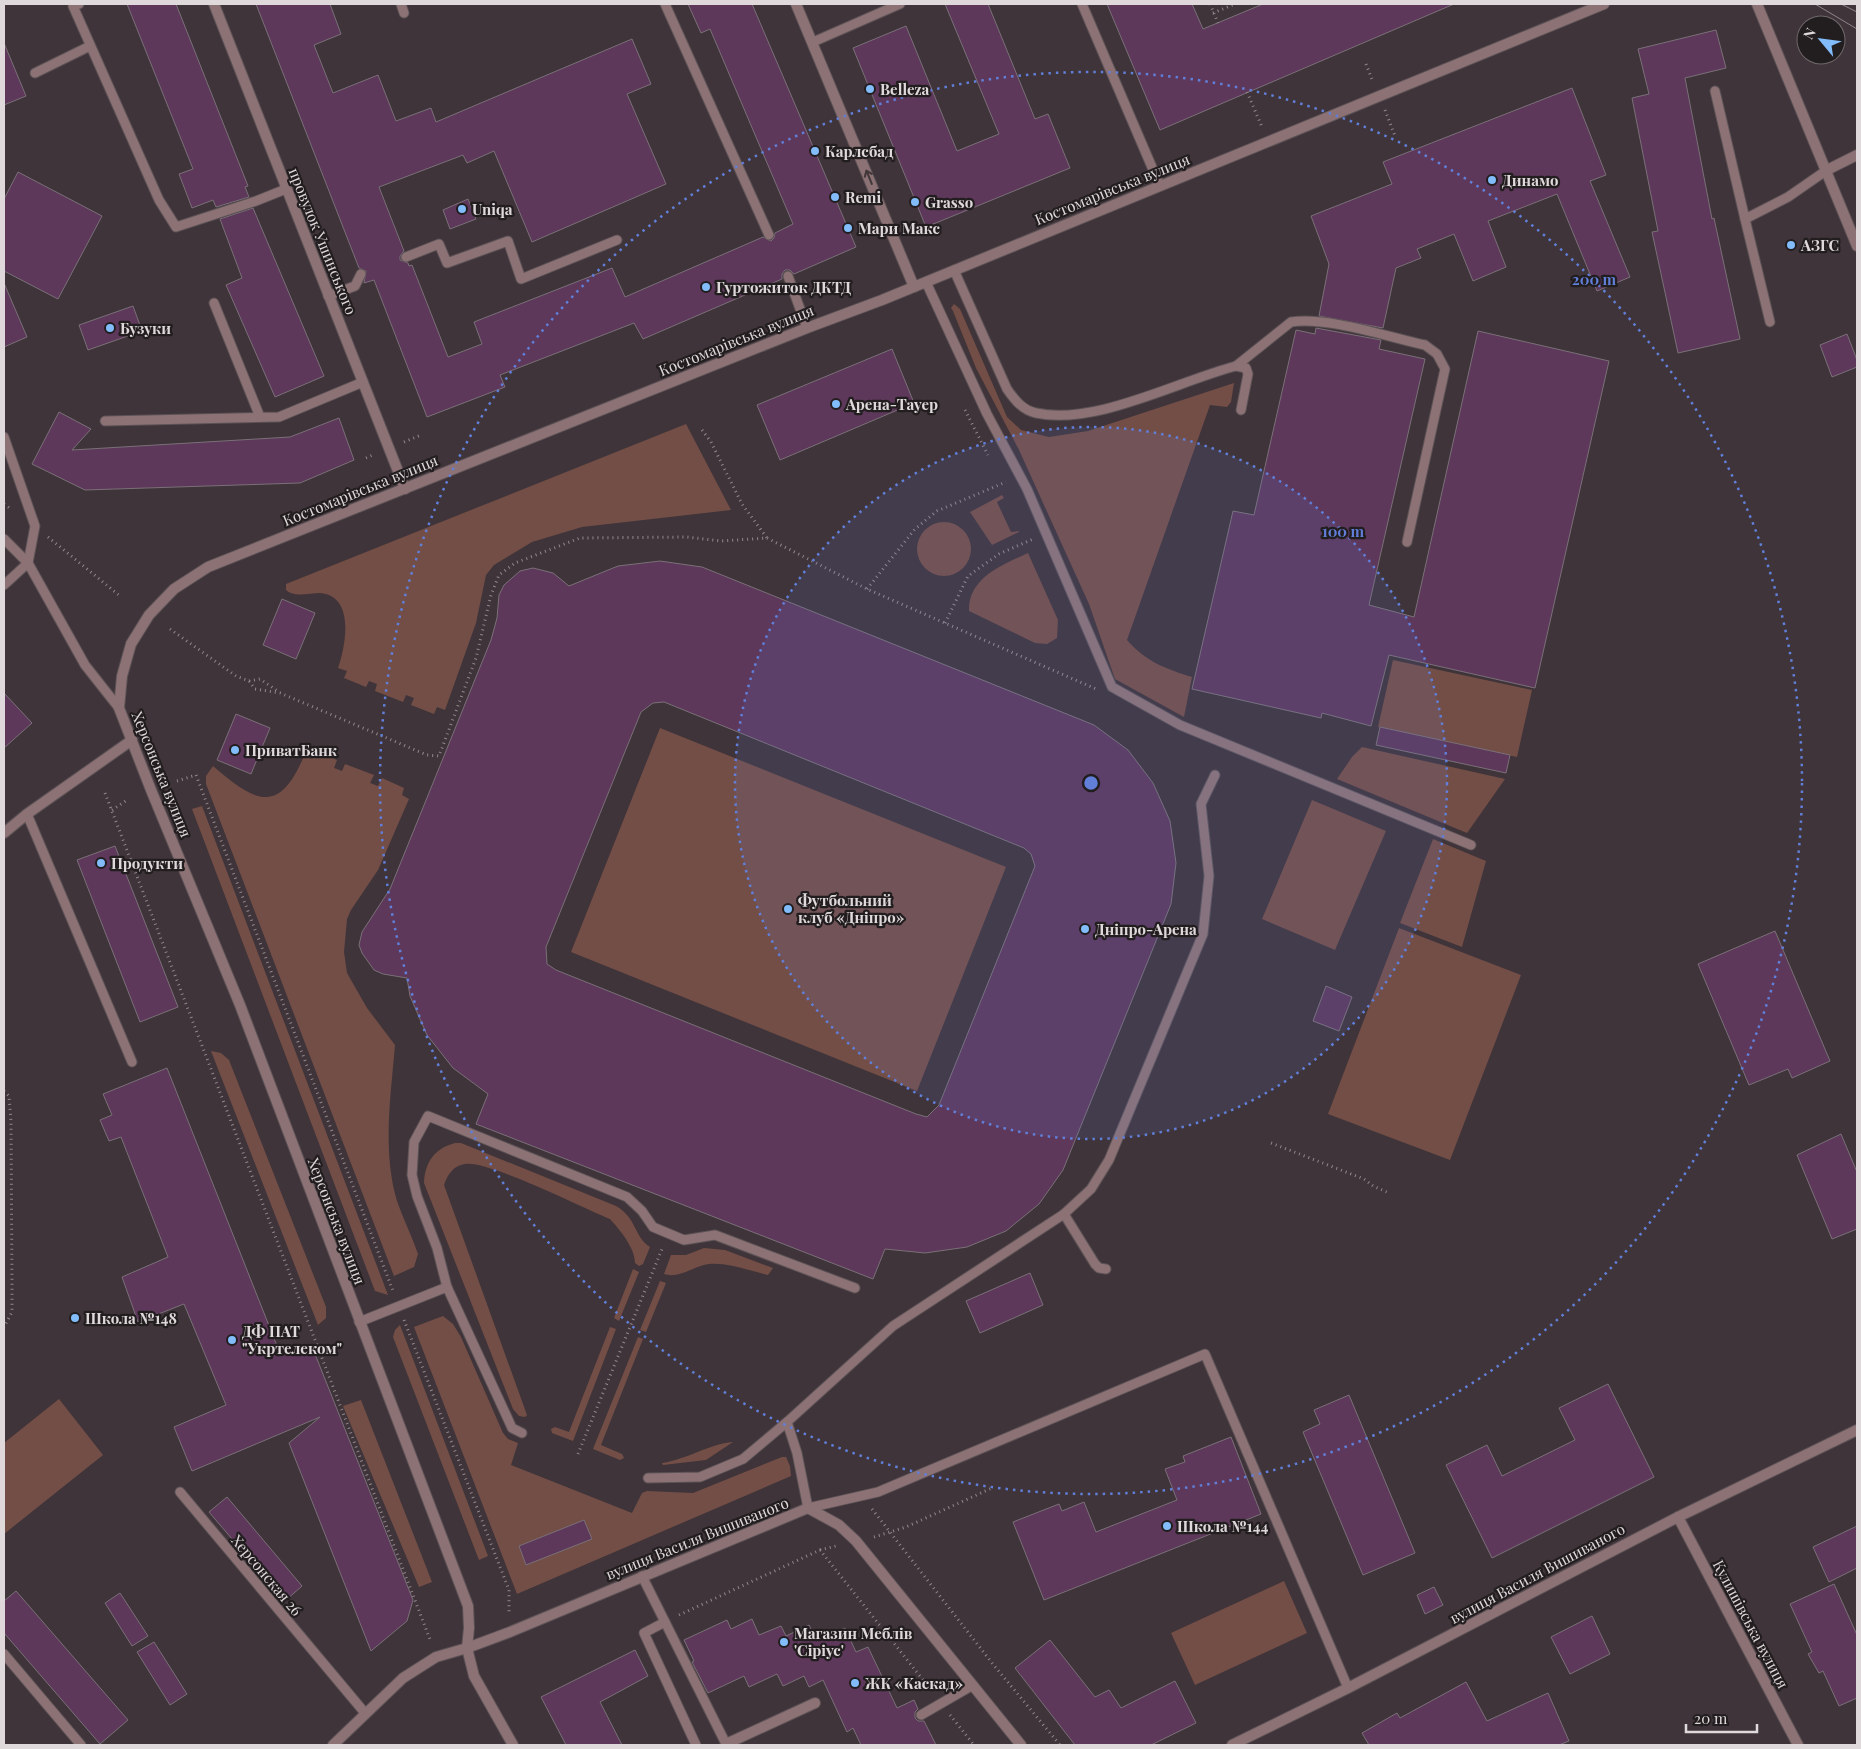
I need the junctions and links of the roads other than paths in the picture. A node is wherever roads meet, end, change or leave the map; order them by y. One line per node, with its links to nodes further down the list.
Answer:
1 (79, 4): 10 (lane)
2 (214, 4): 16 (street, провулок Ушинського)
3 (665, 4): 18 (lane)
4 (796, 4): 9 (street)
5 (900, 4): 9 (lane)
6 (1082, 4): 15 (lane)
7 (1604, 4): 15 (street, Костомарівська вулиця)
8 (1757, 4): 14 (street)
9 (813, 42): 26 (street, one-way to 9)
10 (90, 46): 11 (lane); 16 (lane)
11 (35, 73)
12 (1715, 91): 17 (lane)
13 (1857, 156): 14 (street)
14 (1827, 170): 17 (lane); 20 (street)
15 (1160, 186): 22 (street, Костомарівська вулиця)
16 (286, 189): 27 (street, провулок Ушинського)
17 (1745, 219): 29 (lane)
18 (769, 235)
19 (617, 240): 21 (lane)
20 (1857, 246)
21 (406, 257)
22 (954, 270): 25 (street, Костомарівська вулиця); 31 (lane)
23 (361, 274): 27 (lane)
24 (788, 276): 30 (lane)
25 (926, 282): 26 (street, Костомарівська вулиця); 49 (lane)
26 (914, 287): 30 (street, Костомарівська вулиця)
27 (328, 296): 32 (street, провулок Ушинського)
28 (214, 303): 34 (lane)
29 (1770, 322)
30 (808, 328): 37 (street, Костомарівська вулиця)
31 (1236, 366): 33 (lane); 39 (lane)
32 (363, 382): 34 (lane); 37 (street, провулок Ушинського)
33 (1242, 410)
34 (260, 417): 35 (lane)
35 (105, 421)
36 (4, 437): 42 (lane)
37 (405, 489): 44 (street, Костомарівська вулиця)
38 (4, 540): 41 (lane)
39 (1407, 542)
40 (4, 550): 41 (lane)
41 (16, 552): 42 (lane)
42 (28, 564): 43 (lane); 44 (lane)
43 (4, 585)
44 (119, 708): 45 (street, Херсонська вулиця)
45 (132, 740): 47 (street); 55 (street, Херсонська вулиця)
46 (1215, 775): 51 (lane)
47 (27, 814): 48 (street); 50 (lane)
48 (4, 833)
49 (1470, 845)
50 (132, 1062)
51 (1064, 1214): 52 (lane); 56 (lane)
52 (1106, 1269)
53 (447, 1287): 54 (lane); 55 (lane); 58 (lane)
54 (855, 1288)
55 (360, 1322): 65 (street, Херсонська вулиця)
56 (787, 1422): 59 (lane); 61 (lane)
57 (1857, 1430): 62 (street, вулиця Василя Вишиваного)
58 (522, 1433)
59 (648, 1478)
60 (180, 1492): 70 (lane, Херсонская 26)
61 (808, 1508): 63 (street, вулиця Василя Вишиваного); 67 (street, вулиця Василя Вишиваного); 68 (lane)
62 (1678, 1516): 68 (street, вулиця Василя Вишиваного); 79 (street, Кулишівська вулиця)
63 (642, 1576): 64 (lane); 65 (street, вулиця Василя Вишиваного)
64 (665, 1622): 72 (lane); 76 (lane)
65 (467, 1648): 70 (street, вулиця Василя Вишиваного); 75 (street, Херсонська вулиця)
66 (4, 1654): 73 (lane)
67 (973, 1685): 71 (lane); 77 (street, вулиця Василя Вишиваного)
68 (1348, 1688): 78 (street, вулиця Василя Вишиваного)
69 (816, 1703): 72 (street)
70 (365, 1713): 74 (street, вулиця Василя Вишиваного)
71 (921, 1715)
72 (726, 1744)
73 (81, 1745)
74 (333, 1745)
75 (513, 1745)
76 (696, 1745)
77 (1021, 1745)
78 (1232, 1745)
79 (1798, 1745)

